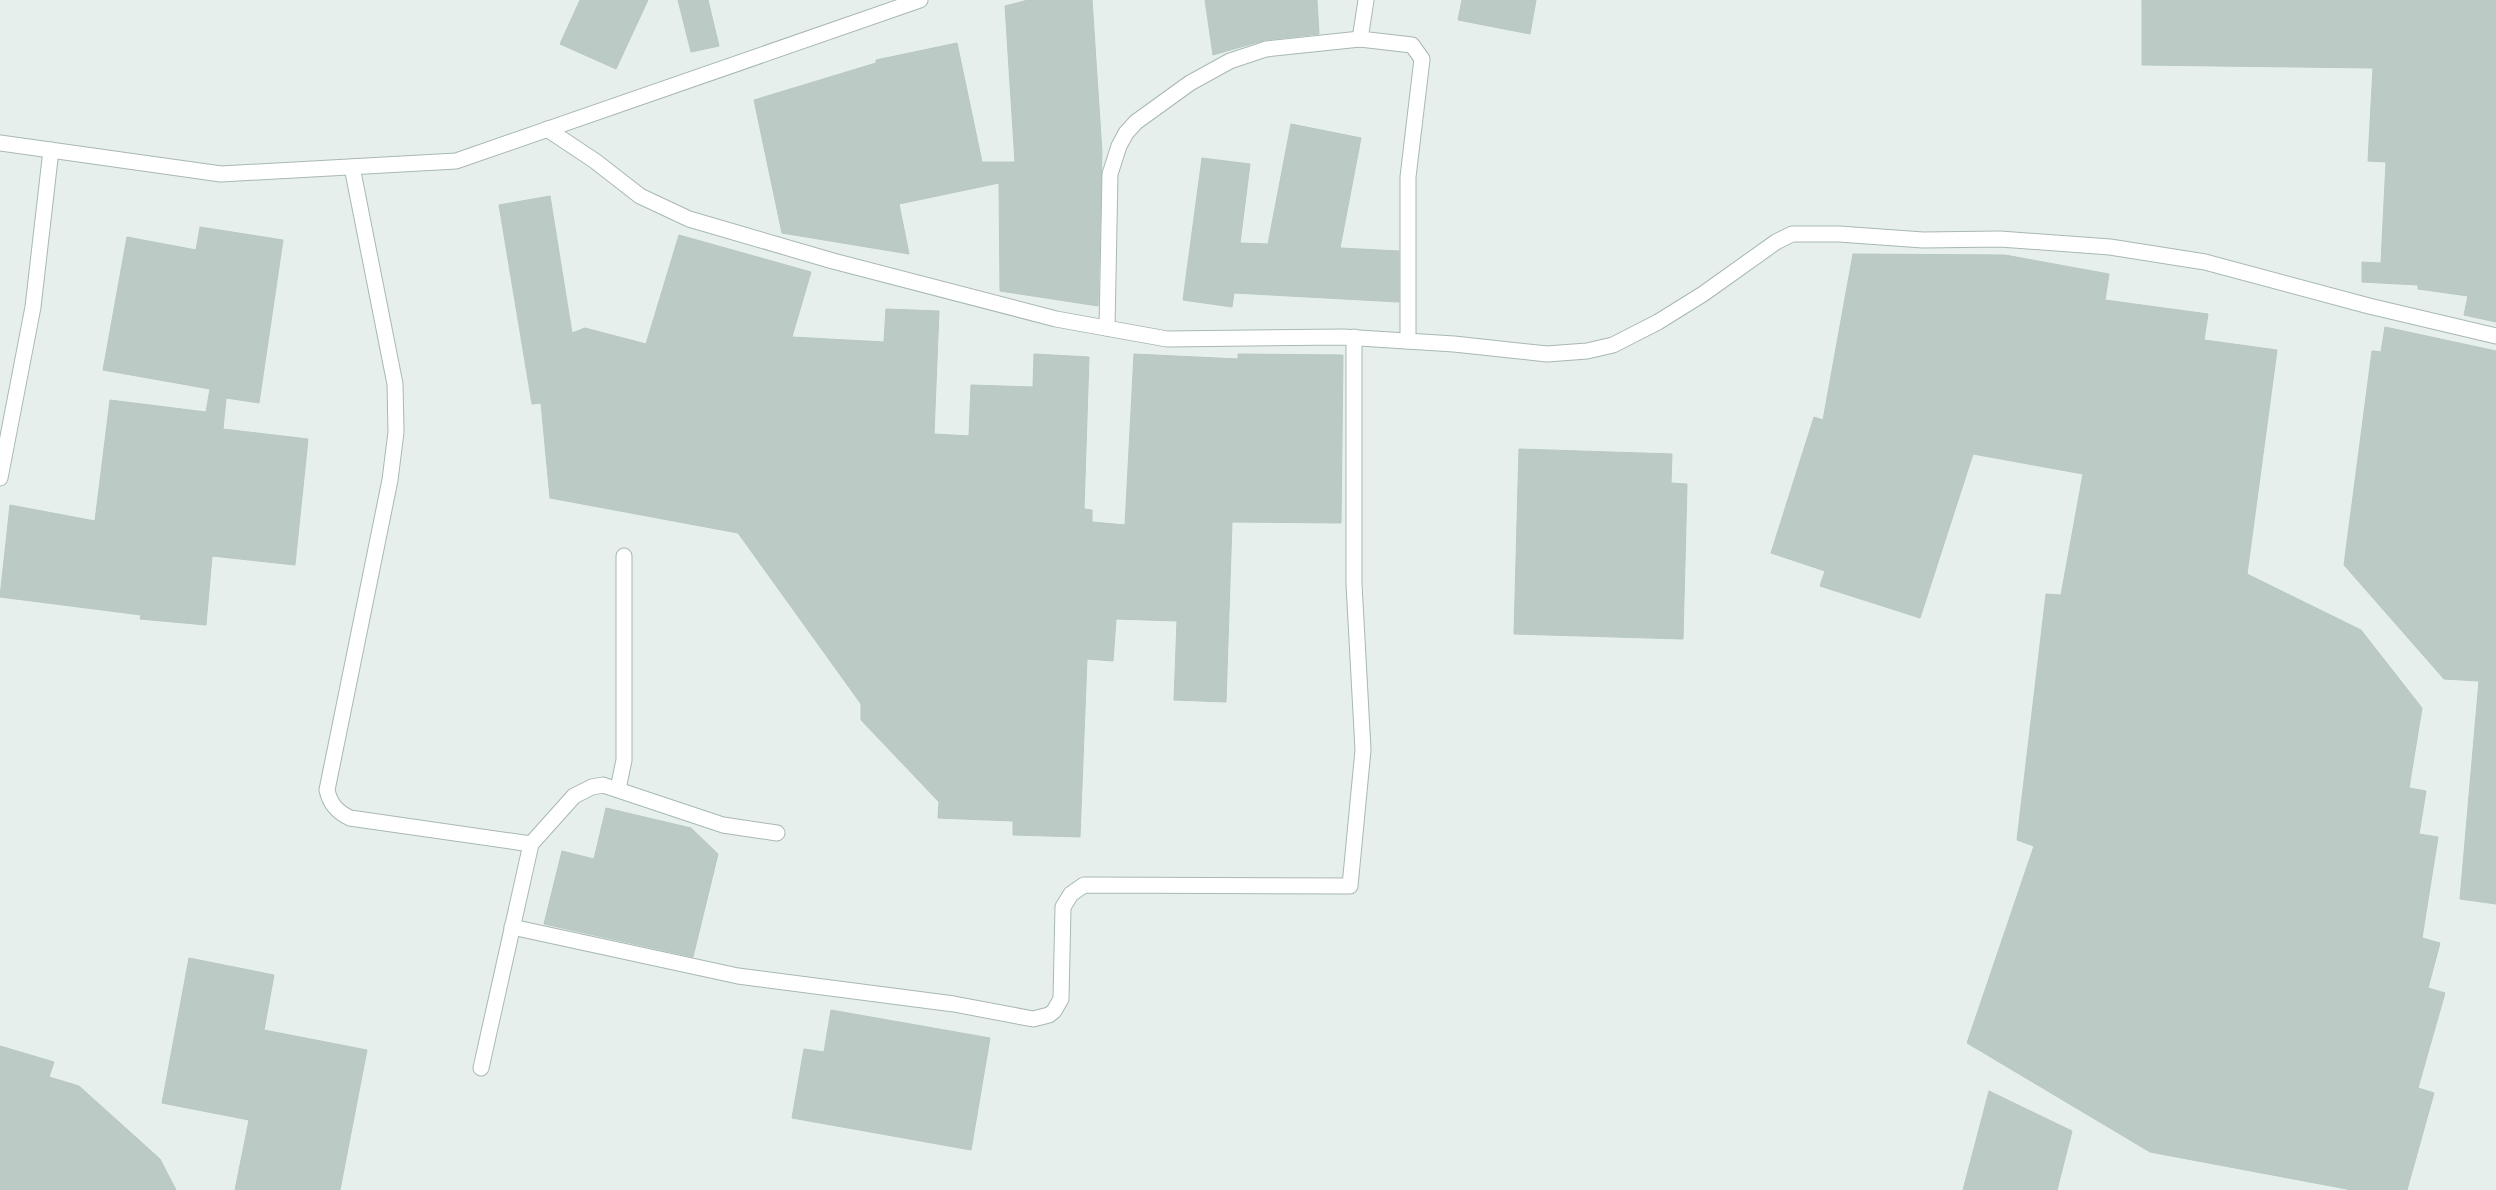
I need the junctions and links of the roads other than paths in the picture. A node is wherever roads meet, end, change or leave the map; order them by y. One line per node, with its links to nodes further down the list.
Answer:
1 (920, 0): 4 (street)
2 (1366, 0): 3 (street)
3 (1360, 39): 8 (street); 11 (street)
4 (547, 129): 7 (street); 8 (street)
5 (0, 143): 6 (street)
6 (51, 150): 7 (street); 12 (street)
7 (352, 166): 16 (street)
8 (1106, 328): 10 (street)
9 (2496, 336): 11 (street)
10 (1354, 337): 11 (street); 17 (street)
11 (1408, 341)
12 (0, 478)
13 (624, 556): 14 (street)
14 (618, 789): 15 (street); 16 (street)
15 (777, 833)
16 (531, 844): 17 (street)
17 (512, 927): 18 (street)
18 (481, 1068)

